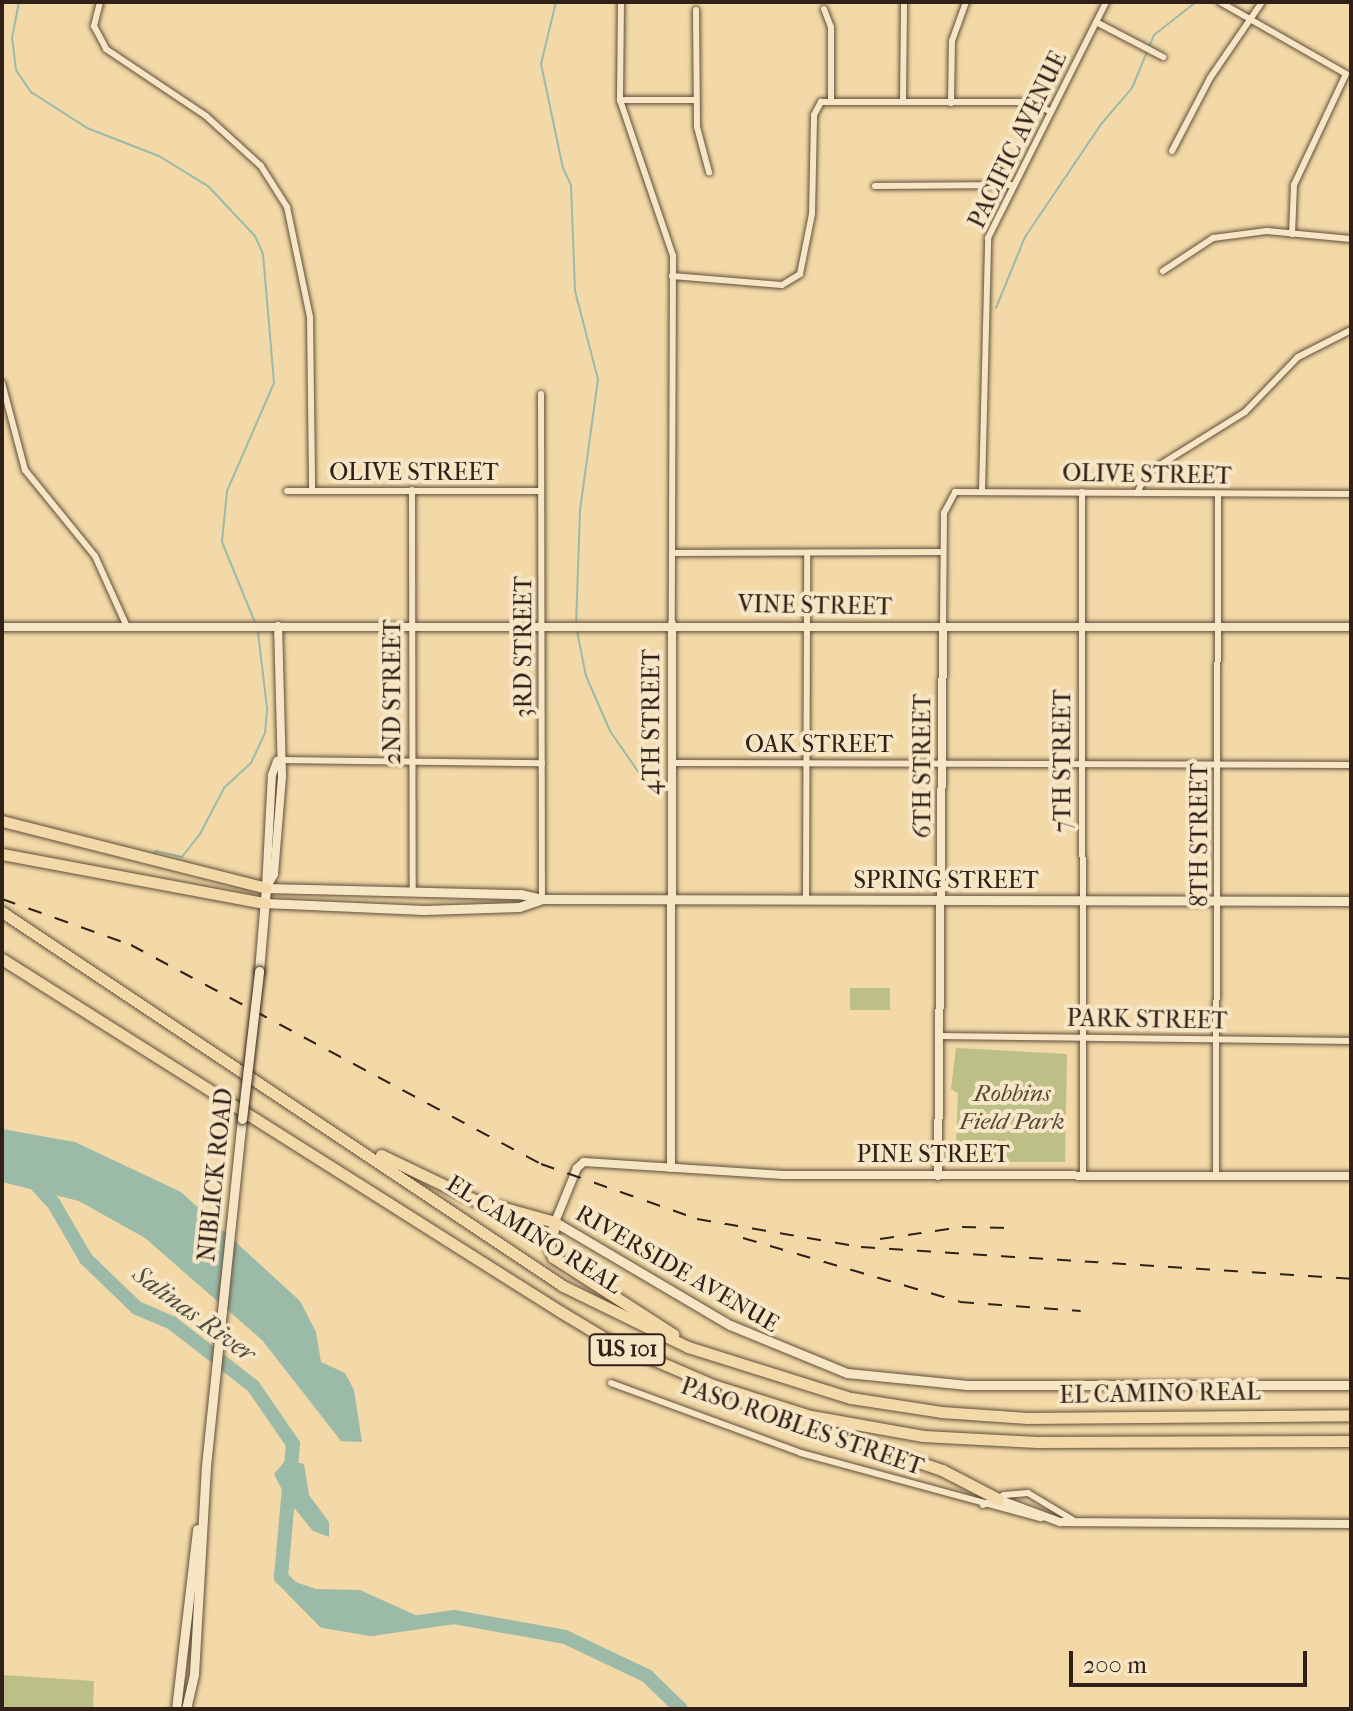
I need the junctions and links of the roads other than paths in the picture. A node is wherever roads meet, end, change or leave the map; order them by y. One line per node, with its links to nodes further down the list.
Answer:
1 (100, 2): 32 (street)
2 (621, 2): 13 (street)
3 (904, 2): 16 (street)
4 (966, 2): 17 (street)
5 (1106, 2): 11 (street, PACIFIC AVENUE)
6 (1220, 2): 10 (street)
7 (1262, 2): 10 (street)
8 (824, 9): 15 (street)
9 (696, 10): 14 (street)
10 (1251, 18): 19 (street); 23 (street)
11 (1096, 22): 12 (street); 18 (street, PACIFIC AVENUE)
12 (1163, 57)
13 (620, 100): 14 (street); 26 (street, 4TH STREET)
14 (696, 100): 20 (street)
15 (831, 101): 16 (street); 26 (street)
16 (903, 102): 17 (street)
17 (951, 103): 18 (street)
18 (1049, 111): 21 (street, PACIFIC AVENUE)
19 (1172, 151)
20 (709, 172)
21 (1011, 185): 22 (street); 34 (street, PACIFIC AVENUE)
22 (875, 186)
23 (1292, 234): 24 (street); 25 (street)
24 (1351, 239)
25 (1163, 271)
26 (672, 276): 41 (street, 4TH STREET)
27 (1351, 330): 36 (street)
28 (2, 383): 50 (street)
29 (541, 394): 33 (street, 3RD STREET)
30 (412, 490): 32 (street, OLIVE STREET); 33 (street, OLIVE STREET); 44 (street, 2ND STREET)
31 (287, 491): 32 (street, OLIVE STREET)
32 (312, 491)
33 (541, 491): 45 (street, 3RD STREET)
34 (982, 491): 35 (street, OLIVE STREET); 39 (street, OLIVE STREET)
35 (1082, 492): 36 (street, OLIVE STREET); 48 (street, 7TH STREET)
36 (1137, 493): 37 (street, OLIVE STREET)
37 (1218, 494): 38 (street, OLIVE STREET); 52 (street, 8TH STREET)
38 (1351, 494)
39 (947, 500): 40 (street, 6TH STREET)
40 (943, 552): 42 (street); 51 (street, 6TH STREET)
41 (672, 553): 42 (street); 43 (street, 4TH STREET)
42 (807, 554): 47 (street)
43 (672, 624): 45 (street, VINE STREET); 47 (street, VINE STREET); 58 (street, 4TH STREET)
44 (411, 625): 45 (street, VINE STREET); 46 (street, VINE STREET); 55 (street, 2ND STREET)
45 (542, 625): 57 (street, 3RD STREET)
46 (278, 626): 50 (street, VINE STREET); 54 (street)
47 (806, 626): 51 (street, VINE STREET); 59 (street)
48 (1082, 626): 51 (street, VINE STREET); 52 (street, VINE STREET); 56 (street, 7TH STREET)
49 (2, 627): 50 (street, VINE STREET)
50 (127, 627)
51 (943, 627): 60 (street, 6TH STREET)
52 (1217, 627): 53 (street, VINE STREET); 61 (street, 8TH STREET)
53 (1351, 627)
54 (278, 760): 55 (street); 65 (street)
55 (411, 761): 57 (street); 66 (street, 2ND STREET)
56 (1081, 762): 60 (street, OAK STREET); 61 (street, OAK STREET); 71 (street, 7TH STREET)
57 (542, 763): 67 (street, 3RD STREET)
58 (672, 763): 59 (street, OAK STREET); 68 (street, 4TH STREET)
59 (806, 763): 60 (street, OAK STREET); 69 (street)
60 (943, 763): 70 (street, 6TH STREET)
61 (1218, 764): 62 (street, OAK STREET); 72 (street, 8TH STREET)
62 (1351, 765)
63 (2, 821): 65 (highway)
64 (2, 854): 74 (highway)
65 (266, 888): 66 (main road, SPRING STREET); 74 (main road, NIBLICK ROAD)
66 (413, 893): 67 (main road, SPRING STREET)
67 (542, 899): 68 (main road, SPRING STREET); 74 (main road, SPRING STREET)
68 (671, 899): 69 (main road, SPRING STREET); 82 (street, 4TH STREET)
69 (806, 901): 70 (main road, SPRING STREET)
70 (942, 901): 71 (main road, SPRING STREET); 77 (street, 6TH STREET)
71 (1081, 901): 72 (main road, SPRING STREET); 78 (street, 7TH STREET)
72 (1219, 901): 73 (main road, SPRING STREET); 79 (street, 8TH STREET)
73 (1351, 901)
74 (264, 903): 94 (main road, NIBLICK ROAD, bridge)
75 (2, 912): 81 (highway, EL CAMINO REAL / US 101)
76 (2, 959): 90 (highway, EL CAMINO REAL / US 101)
77 (942, 1036): 78 (street, PARK STREET); 85 (street, 6TH STREET)
78 (1082, 1036): 79 (street, PARK STREET); 83 (street, 7TH STREET)
79 (1217, 1039): 80 (street, PARK STREET); 84 (street, 8TH STREET)
80 (1351, 1041)
81 (274, 1093): 87 (highway); 88 (highway, EL CAMINO REAL / US 101)
82 (671, 1168): 85 (street, PINE STREET); 87 (street, PINE STREET)
83 (1083, 1175): 84 (street, PINE STREET); 85 (street, PINE STREET)
84 (1216, 1175): 86 (street, PINE STREET)
85 (938, 1176)
86 (1351, 1176)
87 (555, 1222): 88 (highway); 91 (main road, RIVERSIDE AVENUE)
88 (688, 1347): 92 (highway, EL CAMINO REAL / US 101)
89 (611, 1383): 96 (street, PASO ROBLES STREET)
90 (713, 1385): 93 (highway, EL CAMINO REAL / US 101); 95 (highway)
91 (1351, 1385)
92 (1351, 1415)
93 (1351, 1441)
94 (206, 1466): 100 (main road, NIBLICK ROAD); 101 (main road, NIBLICK ROAD)
95 (998, 1499): 96 (street); 97 (street, PASO ROBLES STREET); 98 (street)
96 (981, 1506): 97 (street, PASO ROBLES STREET)
97 (1041, 1518): 98 (street, PASO ROBLES STREET)
98 (1080, 1523): 99 (street, PASO ROBLES STREET)
99 (1351, 1524)
100 (176, 1709)
101 (186, 1709)

